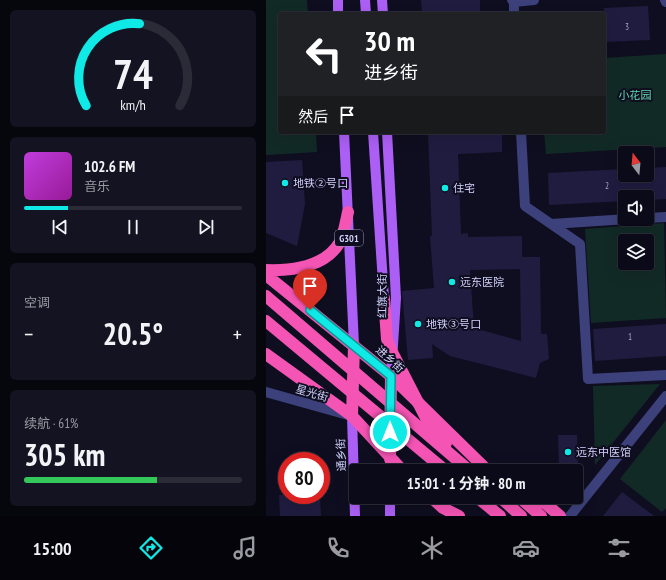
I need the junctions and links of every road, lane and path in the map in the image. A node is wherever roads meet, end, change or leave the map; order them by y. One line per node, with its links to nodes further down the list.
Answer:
1 (338, 0): 6 (main road)
2 (365, 0): 7 (main road)
3 (382, 0): 8 (main road)
4 (534, 0): 5 (street)
5 (513, 1): 9 (street)
6 (338, 12)
7 (366, 12)
8 (383, 12)
9 (514, 12)
10 (344, 134): 14 (main road, G301)
11 (373, 134): 22 (main road)
12 (387, 134): 27 (main road, 红旗大街)
13 (521, 134): 18 (street)
14 (348, 212): 19 (highway); 24 (main road, G301)
15 (666, 217): 16 (street)
16 (654, 218)
17 (618, 220): 18 (street)
18 (551, 224): 26 (street)
19 (266, 270)
20 (266, 275): 24 (highway, 进乡街)
21 (266, 296): 34 (highway, bridge)
22 (384, 298): 35 (highway, bridge)
23 (266, 321): 33 (highway, bridge)
24 (354, 345): 27 (highway, 进乡街); 30 (highway, G301)
25 (266, 354): 30 (highway)
26 (666, 375)
27 (391, 376): 32 (highway, 红旗大街); 36 (highway, 进乡街)
28 (266, 392): 30 (street, 星光街)
29 (666, 396): 51 (street)
30 (352, 416): 31 (highway); 44 (main road, 通乡街)
31 (389, 464)
32 (390, 464)
33 (438, 464)
34 (462, 464)
35 (464, 464)
36 (481, 464)
37 (390, 504): 45 (main road)
38 (438, 504): 43 (highway)
39 (485, 504): 47 (highway)
40 (508, 504): 48 (highway)
41 (527, 504): 49 (highway)
42 (546, 504): 50 (highway)
43 (447, 512): 46 (highway)
44 (355, 516)
45 (390, 516)
46 (459, 516)
47 (500, 516)
48 (521, 516)
49 (541, 516)
50 (560, 516)
51 (570, 516)

